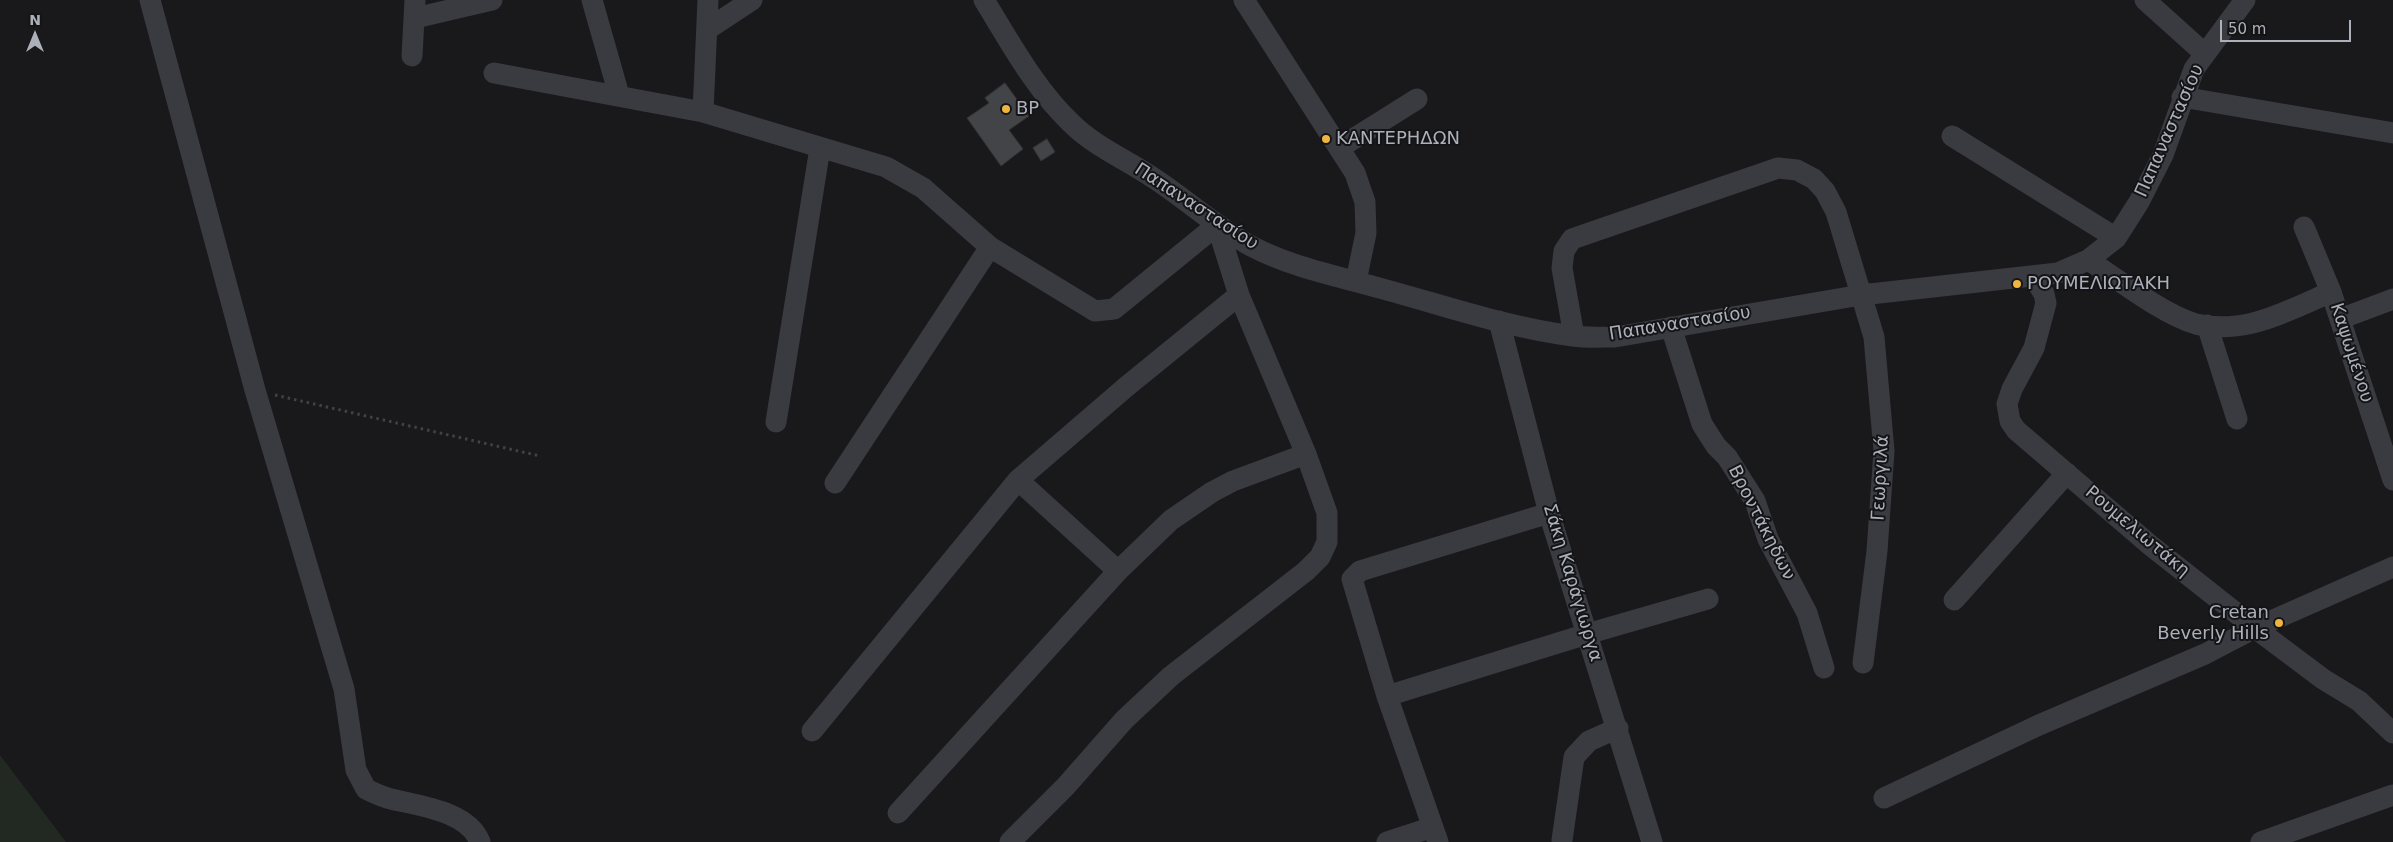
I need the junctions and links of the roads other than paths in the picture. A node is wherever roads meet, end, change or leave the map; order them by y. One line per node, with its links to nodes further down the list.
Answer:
1 (150, 0): 65 (street)
2 (492, 0): 10 (street)
3 (592, 0): 15 (street)
4 (708, 0): 11 (street)
5 (752, 0): 11 (street)
6 (1244, 0): 22 (street)
7 (2145, 0): 12 (street)
8 (2245, 0): 12 (street, Παπαναστασίου)
9 (987, 1): 23 (street, Παπαναστασίου)
10 (415, 9): 13 (street)
11 (708, 28): 18 (street)
12 (2205, 54): 16 (street, Παπαναστασίου)
13 (412, 56)
14 (494, 73): 15 (street)
15 (619, 95): 18 (street)
16 (2182, 97): 19 (street); 25 (street, Παπαναστασίου)
17 (1417, 99): 22 (street)
18 (703, 112): 21 (street)
19 (2393, 133)
20 (1952, 136): 25 (street)
21 (820, 148): 26 (street); 40 (street)
22 (1339, 148): 29 (street)
23 (1217, 225): 26 (street); 29 (street, Παπαναστασίου); 31 (street)
24 (2304, 227): 30 (street, Καψωμένου)
25 (2116, 238): 27 (street, Παπαναστασίου)
26 (990, 247): 46 (street)
27 (2088, 260): 28 (street, Παπαναστασίου); 36 (street)
28 (2033, 276): 32 (street, Παπαναστασίου); 43 (street, Ρουμελιωτάκη)
29 (1356, 281): 35 (street, Παπαναστασίου)
30 (2331, 292): 34 (street, Καψωμένου); 36 (street)
31 (1239, 295): 42 (street); 44 (street)
32 (1861, 295): 37 (street, Παπαναστασίου); 38 (street, Γεωργιλά); 54 (street, Γεωργιλά)
33 (2393, 299): 34 (street)
34 (2340, 319): 41 (street, Καψωμένου)
35 (1499, 321): 38 (street, Παπαναστασίου); 47 (street, Σάκη Καράγιωργα)
36 (2207, 325): 39 (street)
37 (1671, 327): 38 (street, Παπαναστασίου); 55 (street, Βροντάκηδων)
38 (1574, 336)
39 (2237, 419)
40 (776, 422)
41 (2388, 451): 45 (street, Καψωμένου)
42 (1306, 454): 49 (street); 66 (street)
43 (2067, 473): 51 (street); 52 (street, Ρουμελιωτάκη)
44 (1018, 480): 49 (street); 58 (street)
45 (2393, 480)
46 (835, 483)
47 (1549, 513): 53 (street, Σάκη Καράγιωργα); 56 (street)
48 (2393, 567): 52 (street)
49 (1118, 571): 62 (street)
50 (1708, 599): 53 (street)
51 (1954, 600)
52 (2255, 628): 59 (street, Ρουμελιωτάκη); 61 (street)
53 (1587, 634): 56 (street); 57 (street, Σάκη Καράγιωργα)
54 (1863, 663)
55 (1824, 668)
56 (1387, 696): 63 (street)
57 (1618, 728): 64 (street); 68 (street, Σάκη Καράγιωργα)
58 (812, 731)
59 (2393, 733)
60 (2393, 795): 69 (street)
61 (1884, 798)
62 (898, 813)
63 (1436, 835): 67 (street)
64 (1562, 840)
65 (480, 842)
66 (1010, 842)
67 (1387, 842)
68 (1652, 842)
69 (2261, 842)

